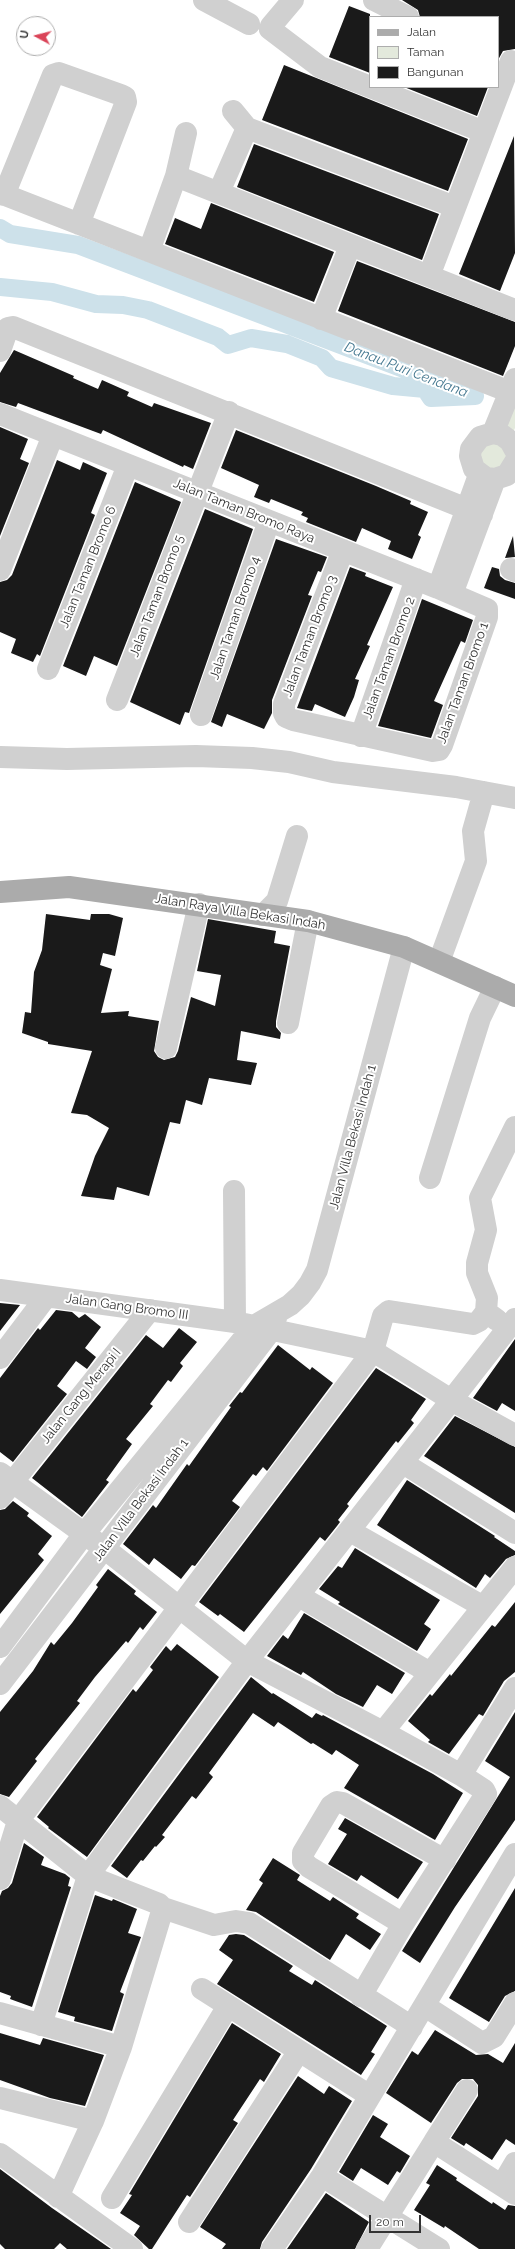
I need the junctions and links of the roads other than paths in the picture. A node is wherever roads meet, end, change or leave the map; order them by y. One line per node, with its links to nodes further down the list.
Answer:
1 (204, 0): 5 (street)
2 (293, 0): 7 (street)
3 (374, 0): 4 (street)
4 (406, 16)
5 (249, 24)
6 (508, 60): 8 (street)
7 (369, 86)
8 (499, 87)
9 (373, 88): 13 (street)
10 (499, 88): 13 (street)
11 (233, 111): 12 (street)
12 (247, 128): 16 (street); 18 (street)
13 (484, 132): 18 (street)
14 (186, 133): 15 (street)
15 (176, 176): 16 (street); 21 (street)
16 (219, 192): 20 (street)
17 (2, 194): 19 (street); 19 (street)
18 (455, 207): 22 (street)
19 (79, 224): 21 (street)
20 (350, 246): 22 (street); 24 (street)
21 (149, 251): 24 (street)
22 (429, 276): 23 (street)
23 (513, 302)
24 (321, 320): 26 (street)
25 (0, 351): 27 (street)
26 (512, 385): 30 (street)
27 (229, 412): 34 (street, Jalan Taman Bromo 5); 35 (street)
28 (0, 414): 29 (street, Jalan Taman Bromo Raya)
29 (53, 435): 32 (street, Jalan Taman Bromo Raya); 38 (street)
30 (508, 438): 33 (street)
31 (515, 463): 33 (street)
32 (128, 465): 34 (street, Jalan Taman Bromo Raya); 42 (street, Jalan Taman Bromo 6)
33 (487, 477): 35 (street)
34 (198, 493): 36 (street, Jalan Taman Bromo Raya); 43 (street, Jalan Taman Bromo 5)
35 (474, 512): 40 (street)
36 (269, 521): 37 (street, Jalan Taman Bromo Raya); 44 (street, Jalan Taman Bromo 4)
37 (343, 550): 39 (street, Jalan Taman Bromo Raya); 45 (street, Jalan Taman Bromo 3)
38 (0, 570)
39 (416, 579): 40 (street, Jalan Taman Bromo Raya); 45 (street, Jalan Taman Bromo 2)
40 (445, 591): 41 (street, Jalan Taman Bromo Raya)
41 (487, 609): 45 (street, Jalan Taman Bromo 1)
42 (48, 669)
43 (117, 700)
44 (201, 715)
45 (361, 736)
46 (0, 757): 47 (street)
47 (484, 792): 48 (street); 55 (street)
48 (515, 798)
49 (297, 836): 52 (street)
50 (0, 892): 51 (main road, Jalan Raya Villa Bekasi Indah)
51 (199, 904): 52 (main road, Jalan Raya Villa Bekasi Indah); 59 (street)
52 (263, 915): 53 (main road, Jalan Raya Villa Bekasi Indah)
53 (308, 921): 54 (main road, Jalan Raya Villa Bekasi Indah); 58 (street)
54 (404, 947): 55 (main road, Jalan Raya Villa Bekasi Indah); 67 (street, Jalan Villa Bekasi Indah 1)
55 (439, 962): 56 (main road, Jalan Raya Villa Bekasi Indah)
56 (495, 987): 57 (main road, Jalan Raya Villa Bekasi Indah); 61 (street)
57 (515, 996)
58 (288, 1023)
59 (166, 1048)
60 (515, 1126): 66 (street)
61 (430, 1178)
62 (234, 1191): 67 (street)
63 (0, 1290): 64 (street, Jalan Gang Bromo III)
64 (46, 1297): 65 (street, Jalan Gang Bromo III); 70 (street)
65 (150, 1310): 67 (street, Jalan Gang Bromo III); 74 (street, Jalan Gang Merapi I)
66 (486, 1312): 68 (street); 69 (street)
67 (260, 1322): 69 (street, Jalan Gang Bromo III); 77 (street, Jalan Villa Bekasi Indah 1); 78 (street, Jalan Villa Bekasi Indah 1)
68 (513, 1322): 71 (street)
69 (373, 1351): 71 (street, Jalan Gang Bromo III); 82 (street)
70 (0, 1358)
71 (453, 1401): 72 (street, Jalan Gang Bromo III); 73 (street)
72 (515, 1435)
73 (403, 1464): 75 (street); 76 (street)
74 (4, 1484): 77 (street)
75 (350, 1531): 80 (street); 81 (street)
76 (515, 1533)
77 (84, 1534): 78 (street); 83 (street, Jalan Villa Bekasi Indah 1)
78 (104, 1548): 82 (street); 86 (street, Jalan Villa Bekasi Indah 1)
79 (515, 1567): 81 (street)
80 (299, 1596): 84 (street); 85 (street)
81 (482, 1606): 85 (street)
82 (178, 1608): 84 (street); 91 (street)
83 (0, 1647)
84 (247, 1661): 88 (street); 94 (street)
85 (430, 1673): 88 (street)
86 (0, 1684)
87 (515, 1688): 89 (street)
88 (383, 1732): 89 (street)
89 (461, 1775): 93 (street)
90 (0, 1806): 91 (street)
91 (18, 1822): 94 (street); 95 (street)
92 (515, 1854): 102 (street)
93 (445, 1860): 97 (street); 97 (street)
94 (88, 1876): 96 (street); 104 (street)
95 (0, 1878)
96 (163, 1908): 99 (street); 106 (street)
97 (404, 1924): 99 (street)
98 (202, 1989): 101 (street)
99 (361, 1996): 105 (street)
100 (515, 2003): 102 (street)
101 (228, 2006): 107 (street); 118 (street)
102 (424, 2006): 105 (street)
103 (0, 2013): 104 (street)
104 (41, 2025): 106 (street)
105 (412, 2027): 109 (street)
106 (121, 2047): 111 (street)
107 (298, 2051): 109 (street); 120 (street)
108 (467, 2090): 112 (street)
109 (370, 2096): 115 (street)
110 (0, 2098): 111 (street)
111 (93, 2121): 117 (street)
112 (434, 2142): 116 (street); 119 (street)
113 (0, 2154): 117 (street)
114 (515, 2163): 116 (street)
115 (322, 2176): 119 (street); 122 (street)
116 (508, 2189)
117 (58, 2197): 121 (street)
118 (112, 2198)
119 (387, 2216): 123 (street); 124 (street)
120 (189, 2222)
121 (132, 2249)
122 (272, 2249)
123 (367, 2249)
124 (439, 2249)

